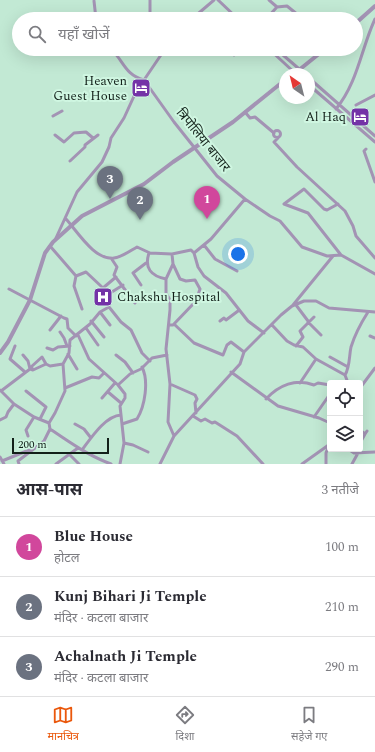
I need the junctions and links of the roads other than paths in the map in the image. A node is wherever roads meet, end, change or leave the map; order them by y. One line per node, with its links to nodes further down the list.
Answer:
1 (150, 0): 10 (street)
2 (214, 0): 11 (street)
3 (218, 0): 12 (street)
4 (269, 0): 7 (street)
5 (278, 0): 7 (street)
6 (94, 1): 9 (street)
7 (276, 6): 13 (street); 14 (street)
8 (375, 6): 15 (street)
9 (95, 12)
10 (150, 12)
11 (200, 12)
12 (231, 12)
13 (271, 12)
14 (295, 12)
15 (363, 17)
16 (375, 19): 17 (street)
17 (363, 51)
18 (116, 56): 27 (street)
19 (160, 56): 28 (street)
20 (276, 56): 24 (street)
21 (284, 56): 25 (street)
22 (316, 56): 26 (street)
23 (362, 56): 33 (street)
24 (289, 68)
25 (299, 68)
26 (301, 68)
27 (138, 78): 28 (street); 52 (street)
28 (144, 80): 46 (street, त्रिपोलिया बाजार)
29 (315, 83): 33 (street)
30 (279, 85): 37 (street)
31 (315, 90): 35 (street)
32 (375, 95): 34 (street)
33 (340, 104): 35 (street); 42 (street)
34 (356, 105)
35 (336, 109): 45 (street)
36 (62, 110): 38 (street)
37 (245, 112): 39 (street); 46 (street)
38 (53, 116)
39 (274, 133): 44 (street); 44 (street)
40 (55, 135): 43 (street)
41 (98, 135): 43 (street)
42 (375, 136)
43 (92, 138): 48 (street)
44 (278, 138): 51 (street)
45 (375, 142)
46 (194, 148): 50 (street, त्रिपोलिया बाजार); 53 (street)
47 (366, 149): 49 (street)
48 (70, 161)
49 (375, 182)
50 (245, 199): 55 (street); 61 (street, त्रिपोलिया बाजार)
51 (338, 204): 60 (street); 63 (street)
52 (66, 219): 53 (street); 54 (street)
53 (72, 226): 54 (street); 62 (street)
54 (53, 242): 56 (street)
55 (204, 245): 58 (street); 66 (street)
56 (50, 246): 68 (street); 78 (street)
57 (149, 253): 59 (street); 62 (street); 64 (street)
58 (194, 253): 59 (street); 69 (street)
59 (172, 254): 65 (street)
60 (341, 255): 61 (street, त्रिपोलिया बाजार); 67 (street)
61 (333, 256): 80 (street)
62 (111, 258): 70 (street)
63 (375, 258)
64 (146, 263): 71 (street); 74 (street)
65 (173, 264): 71 (street); 72 (street)
66 (237, 271)
67 (375, 274)
68 (76, 276): 75 (street); 82 (street)
69 (204, 276): 72 (street); 83 (street)
70 (116, 277): 73 (street); 75 (street)
71 (166, 279): 95 (street)
72 (198, 284): 95 (street)
73 (123, 285): 77 (street); 79 (street)
74 (141, 285)
75 (103, 288): 77 (street)
76 (9, 289): 78 (street)
77 (107, 295): 81 (street)
78 (30, 300): 87 (street); 114 (street)
79 (135, 303)
80 (294, 306): 85 (street); 92 (street); 96 (street)
81 (109, 307): 84 (street); 121 (street)
82 (82, 309)
83 (238, 311): 89 (street); 91 (street)
84 (100, 312): 90 (street); 94 (street)
85 (368, 312): 86 (street); 124 (street)
86 (375, 312)
87 (61, 316): 98 (street); 102 (street)
88 (314, 317): 92 (street)
89 (246, 320): 93 (street); 100 (street)
90 (91, 321): 97 (street); 104 (street)
91 (220, 321)
92 (308, 321): 101 (street); 110 (street)
93 (243, 323)
94 (110, 325)
95 (172, 325): 113 (street); 118 (street)
96 (272, 325): 100 (street); 110 (street)
97 (86, 328): 102 (street); 107 (street)
98 (50, 330)
99 (60, 332): 109 (street)
100 (264, 333): 113 (street)
101 (321, 335)
102 (77, 336): 109 (street); 131 (street)
103 (370, 336): 105 (street)
104 (104, 337)
105 (375, 338)
106 (55, 342): 111 (street)
107 (98, 345)
108 (15, 346): 129 (street)
109 (68, 346): 111 (street); 115 (street)
110 (296, 346): 120 (street)
111 (58, 347): 112 (street)
112 (47, 348)
113 (244, 352): 130 (street)
114 (0, 353)
115 (68, 354): 123 (street); 128 (street)
116 (23, 355): 125 (street)
117 (116, 355): 132 (street)
118 (167, 355): 121 (street); 137 (street)
119 (330, 357): 124 (street)
120 (316, 359): 133 (street); 135 (street)
121 (150, 360): 126 (street)
122 (46, 364): 123 (street); 125 (street); 125 (street)
123 (62, 364): 140 (street)
124 (348, 367): 133 (street)
125 (31, 368): 129 (street)
126 (142, 368): 132 (street); 158 (street)
127 (375, 368): 139 (street)
128 (77, 369)
129 (25, 372): 141 (street)
130 (231, 372): 146 (street); 149 (street)
131 (104, 373): 136 (street); 140 (street)
132 (133, 373): 136 (street)
133 (346, 375): 134 (street)
134 (347, 380)
135 (300, 383): 138 (street); 146 (street)
136 (117, 384): 143 (street); 148 (street)
137 (170, 384): 149 (street); 161 (street)
138 (327, 384)
139 (363, 384)
140 (65, 388): 156 (street)
141 (0, 391): 147 (street)
142 (26, 391): 153 (street)
143 (108, 392): 144 (street); 148 (street)
144 (102, 398)
145 (327, 398): 152 (street)
146 (266, 399): 152 (street)
147 (14, 404): 151 (street); 154 (street)
148 (121, 404): 150 (street)
149 (195, 414): 161 (street); 180 (street)
150 (121, 415): 158 (street); 162 (street)
151 (34, 417): 153 (street); 160 (street)
152 (314, 417): 155 (street)
153 (40, 419): 156 (street)
154 (0, 420)
155 (327, 422)
156 (49, 423): 159 (street)
157 (75, 424): 162 (street)
158 (122, 424): 163 (street)
159 (50, 429): 164 (street); 166 (street)
160 (28, 436)
161 (174, 436): 179 (street)
162 (91, 438): 166 (street)
163 (124, 443): 168 (street); 178 (street)
164 (37, 446): 173 (street); 174 (street)
165 (327, 446): 181 (street)
166 (80, 449): 171 (street); 177 (street)
167 (327, 451): 182 (street)
168 (148, 452)
169 (375, 452): 170 (street)
170 (358, 453): 183 (street)
171 (70, 455): 175 (street); 176 (street)
172 (0, 457): 173 (street)
173 (3, 463)
174 (20, 464)
175 (56, 464)
176 (79, 464)
177 (111, 464)
178 (120, 464)
179 (160, 464)
180 (263, 464)
181 (302, 464)
182 (326, 464)
183 (352, 464)

